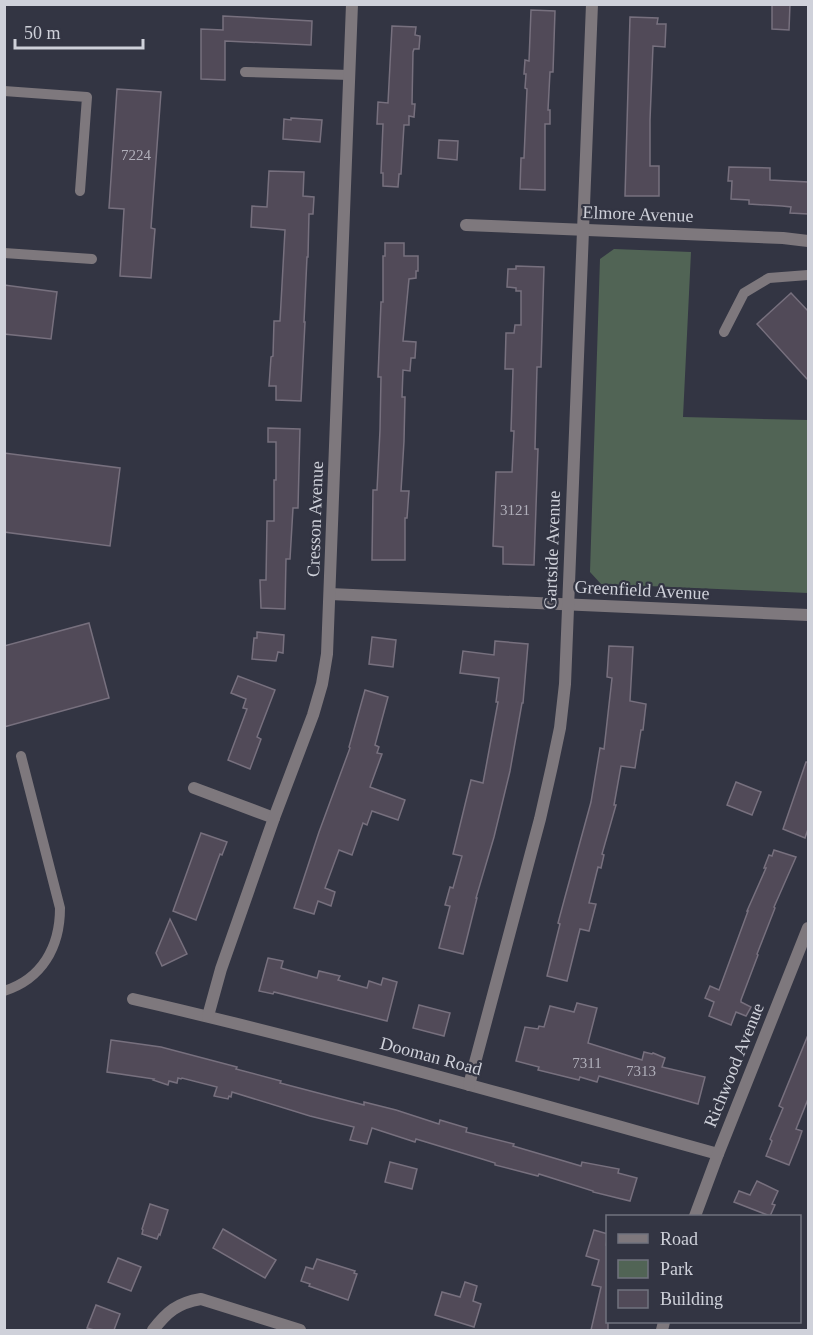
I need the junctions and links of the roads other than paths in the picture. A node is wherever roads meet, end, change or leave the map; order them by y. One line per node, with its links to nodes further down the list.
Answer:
1 (352, 4): 4 (street, Cresson Avenue)
2 (592, 4): 8 (street, Gartside Avenue)
3 (245, 72): 4 (lane)
4 (350, 75): 14 (street, Cresson Avenue)
5 (4, 91): 6 (lane)
6 (80, 191)
7 (466, 225): 8 (street, Elmore Avenue)
8 (583, 230): 9 (street, Elmore Avenue); 15 (street, Gartside Avenue)
9 (808, 241)
10 (4, 253): 11 (lane)
11 (92, 259)
12 (808, 275): 13 (lane)
13 (724, 332)
14 (330, 594): 15 (street, Greenfield Avenue); 19 (street, Cresson Avenue)
15 (567, 604): 16 (street, Greenfield Avenue); 24 (street, Gartside Avenue)
16 (808, 615)
17 (21, 756): 21 (lane)
18 (194, 788): 19 (street)
19 (274, 818): 23 (street, Cresson Avenue)
20 (808, 928): 25 (street, Richwood Avenue)
21 (4, 991)
22 (133, 999): 23 (street, Dooman Road)
23 (208, 1016): 24 (street, Dooman Road)
24 (469, 1085): 25 (street, Dooman Road)
25 (718, 1154): 26 (street, Richwood Avenue)
26 (695, 1215)
27 (153, 1330): 28 (street)
28 (300, 1330)

